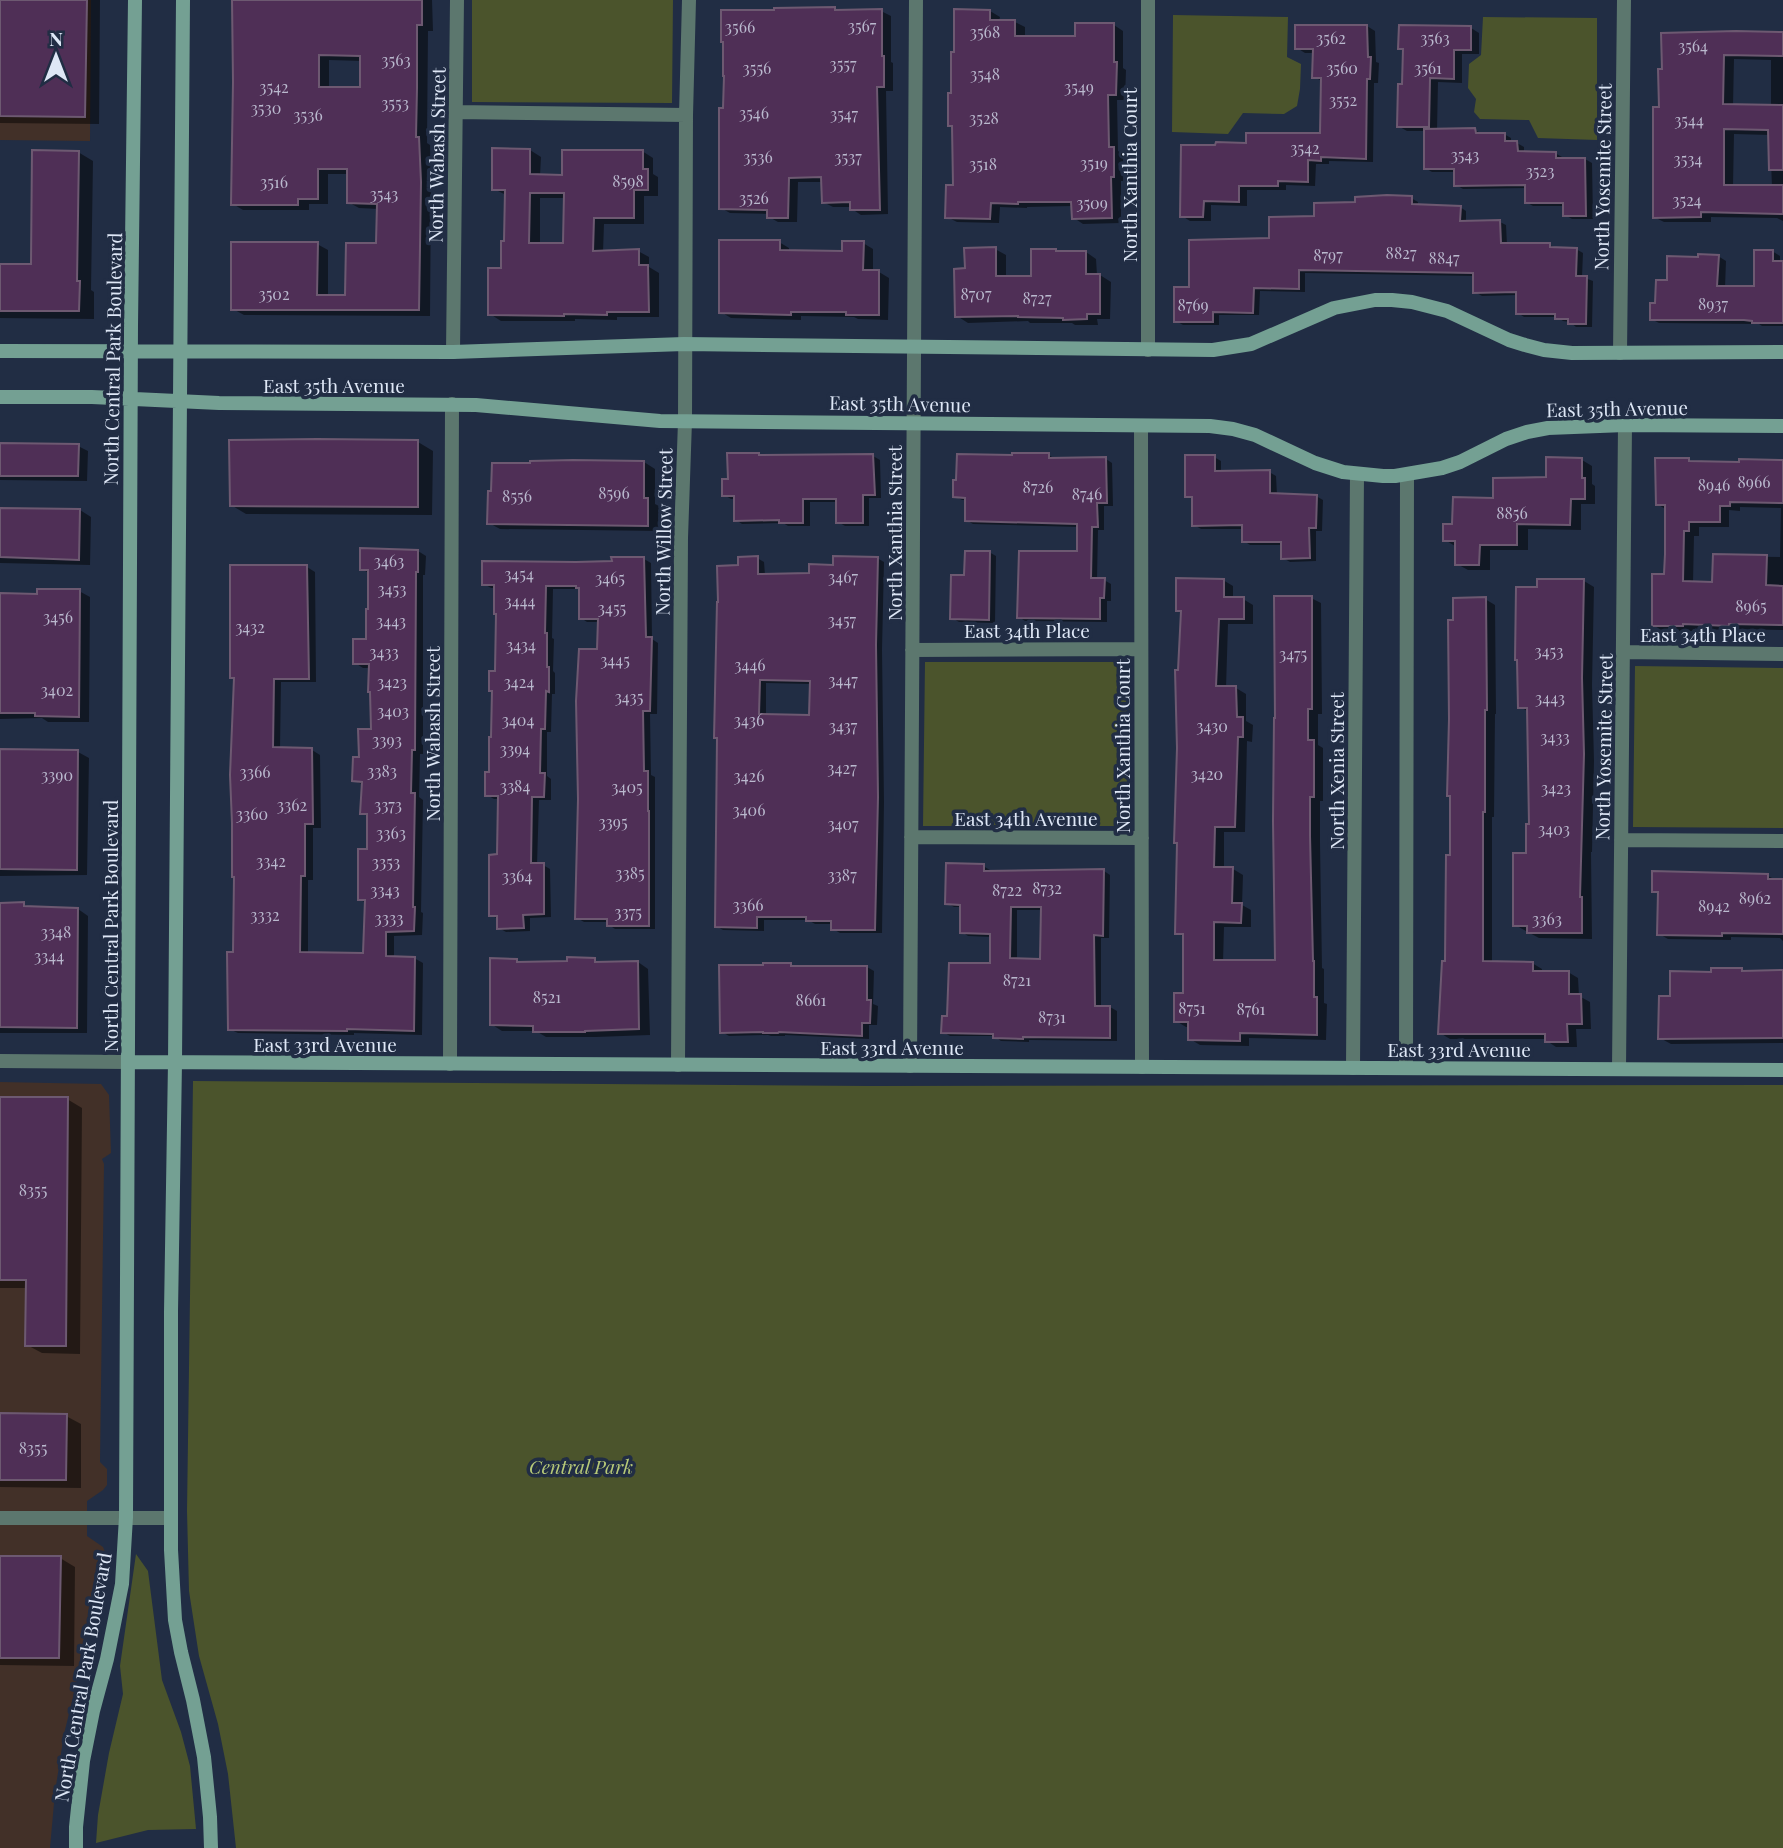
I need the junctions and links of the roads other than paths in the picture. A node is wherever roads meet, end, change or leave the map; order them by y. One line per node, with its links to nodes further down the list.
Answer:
1 (135, 0): 14 (street, North Central Park Boulevard)
2 (183, 0): 15 (street)
3 (457, 0): 8 (street, North Wabash Street)
4 (689, 0): 9 (street, North Willow Street)
5 (916, 0): 11 (street, North Xanthia Street)
6 (1148, 0): 12 (street, North Xanthia Court)
7 (1623, 0): 18 (street, North Yosemite Street)
8 (456, 112): 9 (street); 16 (street, North Wabash Street)
9 (686, 115): 10 (street, North Willow Street)
10 (684, 344): 11 (street, East 35th Avenue); 16 (street, East 35th Avenue); 23 (street, North Willow Street)
11 (914, 347): 12 (street, East 35th Avenue); 24 (street, North Xanthia Street)
12 (1148, 350): 18 (street, East 35th Avenue)
13 (0, 351): 14 (street, East 35th Avenue)
14 (131, 352): 15 (street, East 35th Avenue); 20 (street, North Central Park Boulevard)
15 (180, 352): 16 (street, East 35th Avenue); 21 (street)
16 (453, 352)
17 (1783, 352): 18 (street, East 35th Avenue)
18 (1620, 354)
19 (0, 397): 20 (street, East 35th Avenue)
20 (131, 399): 21 (street, East 35th Avenue); 39 (street, North Central Park Boulevard)
21 (180, 402): 22 (street, East 35th Avenue); 40 (street)
22 (452, 404): 23 (street, East 35th Avenue); 41 (street, North Wabash Street)
23 (685, 421): 24 (street, East 35th Avenue); 42 (street, North Willow Street)
24 (914, 422): 26 (street, East 35th Avenue); 31 (street, North Xanthia Street)
25 (1625, 425): 27 (street, East 35th Avenue); 29 (street, East 35th Avenue); 32 (street, North Yosemite Street)
26 (1141, 426): 28 (street, East 35th Avenue); 30 (street, North Xanthia Court)
27 (1783, 426)
28 (1357, 474): 29 (street, East 35th Avenue); 45 (street, North Xenia Street)
29 (1407, 475): 46 (street)
30 (1142, 649): 31 (street, East 34th Place); 35 (street, North Xanthia Court)
31 (912, 650): 34 (street, North Xanthia Street)
32 (1623, 652): 33 (street, East 34th Place); 36 (street, North Yosemite Street)
33 (1783, 654)
34 (911, 837): 35 (street, East 34th Avenue); 43 (street, North Xanthia Street)
35 (1142, 838): 44 (street, North Xanthia Court)
36 (1621, 840): 37 (street); 47 (street, North Yosemite Street)
37 (1783, 841)
38 (0, 1061): 39 (street, East 33rd Avenue)
39 (128, 1062): 40 (street, East 33rd Avenue); 49 (street, North Central Park Boulevard)
40 (175, 1062): 41 (street, East 33rd Avenue); 51 (street)
41 (450, 1064): 42 (street, East 33rd Avenue)
42 (678, 1065): 43 (street, East 33rd Avenue)
43 (909, 1066): 44 (street, East 33rd Avenue)
44 (1142, 1067): 45 (street, East 33rd Avenue)
45 (1353, 1068): 46 (street, East 33rd Avenue)
46 (1406, 1068): 47 (street, East 33rd Avenue)
47 (1619, 1069): 48 (street, East 33rd Avenue)
48 (1783, 1070)
49 (126, 1517): 50 (street); 51 (street); 52 (street, North Central Park Boulevard)
50 (0, 1518)
51 (172, 1518): 53 (street)
52 (76, 1848)
53 (211, 1848)

